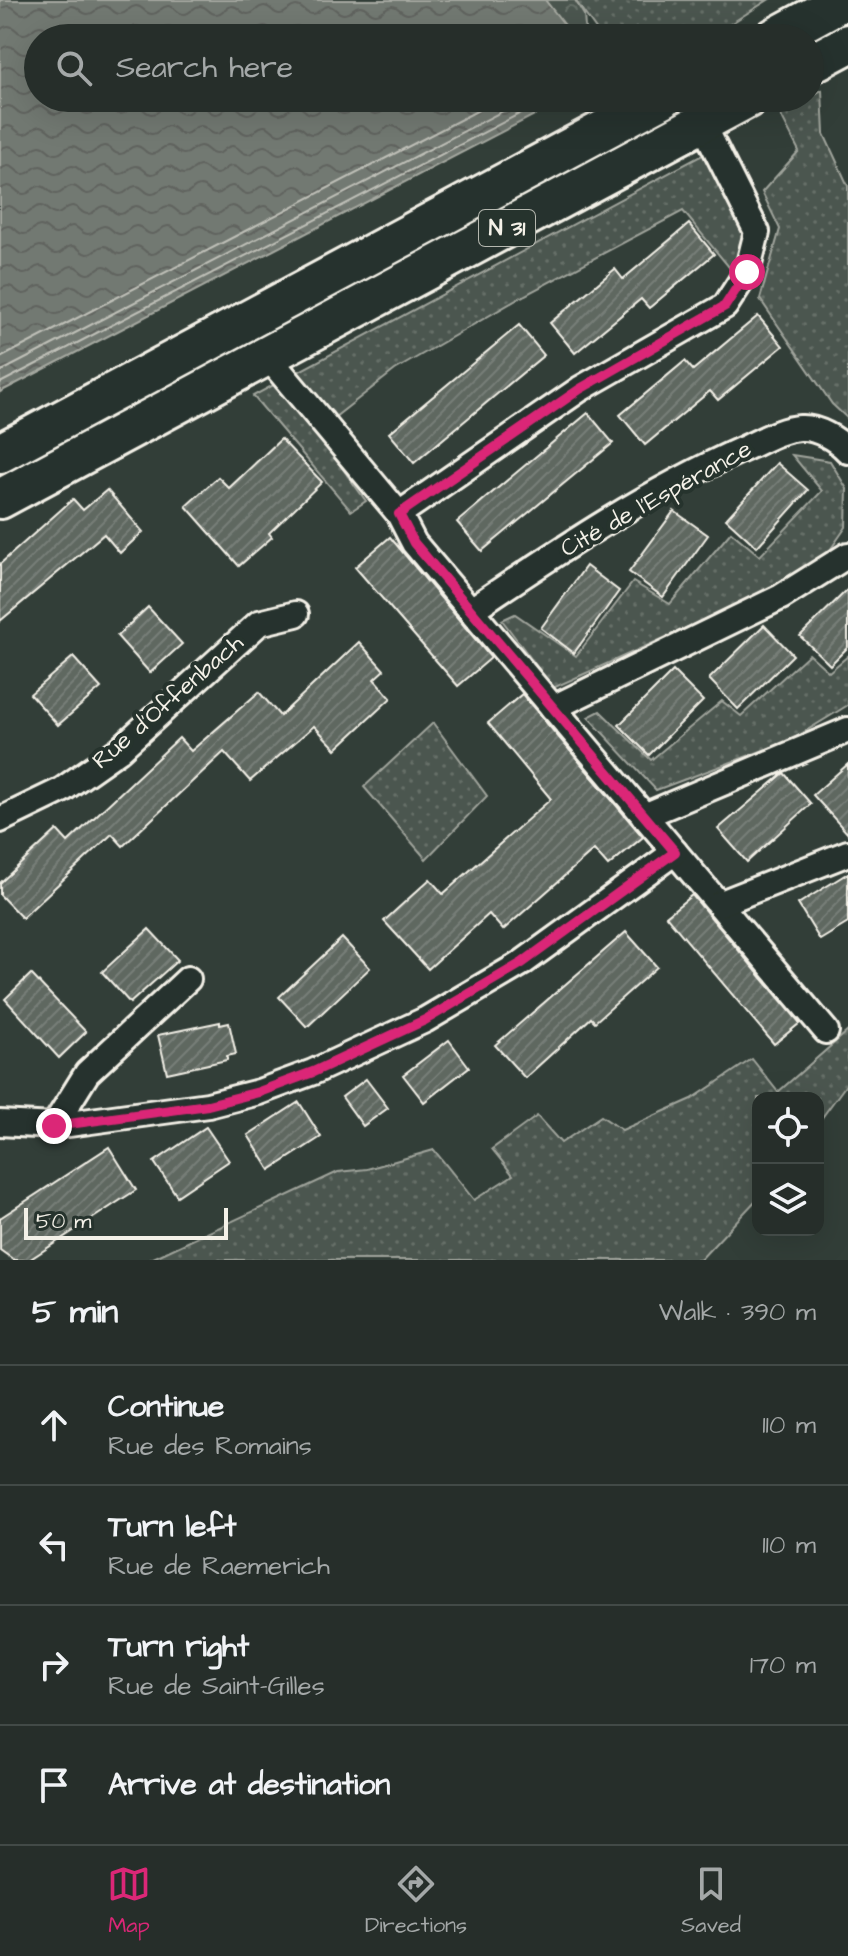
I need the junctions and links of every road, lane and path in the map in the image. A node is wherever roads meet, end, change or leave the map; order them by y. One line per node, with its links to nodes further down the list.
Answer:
1 (844, 0): 2 (main road)
2 (800, 24)
3 (848, 32): 5 (main road)
4 (848, 44): 6 (main road)
5 (824, 45)
6 (824, 57)
7 (637, 112): 10 (main road, N 31)
8 (721, 112): 9 (main road, N 31)
9 (702, 122): 11 (main road, N 31); 15 (street)
10 (250, 322): 11 (main road); 13 (main road, N 31)
11 (268, 357): 14 (main road, N 31); 15 (street)
12 (848, 451): 17 (street, Cité de l'Espérance)
13 (0, 453)
14 (0, 499)
15 (399, 514): 17 (street)
16 (848, 555): 19 (street)
17 (471, 610): 19 (street)
18 (296, 614): 22 (street, Rue d'Offenbach)
19 (553, 708): 21 (street)
20 (848, 730): 21 (street)
21 (644, 816): 23 (street)
22 (0, 820)
23 (675, 852): 25 (street); 29 (street)
24 (848, 853): 25 (street)
25 (719, 904): 27 (street)
26 (188, 979): 29 (street)
27 (826, 1031)
28 (0, 1123): 29 (street)
29 (54, 1126)

